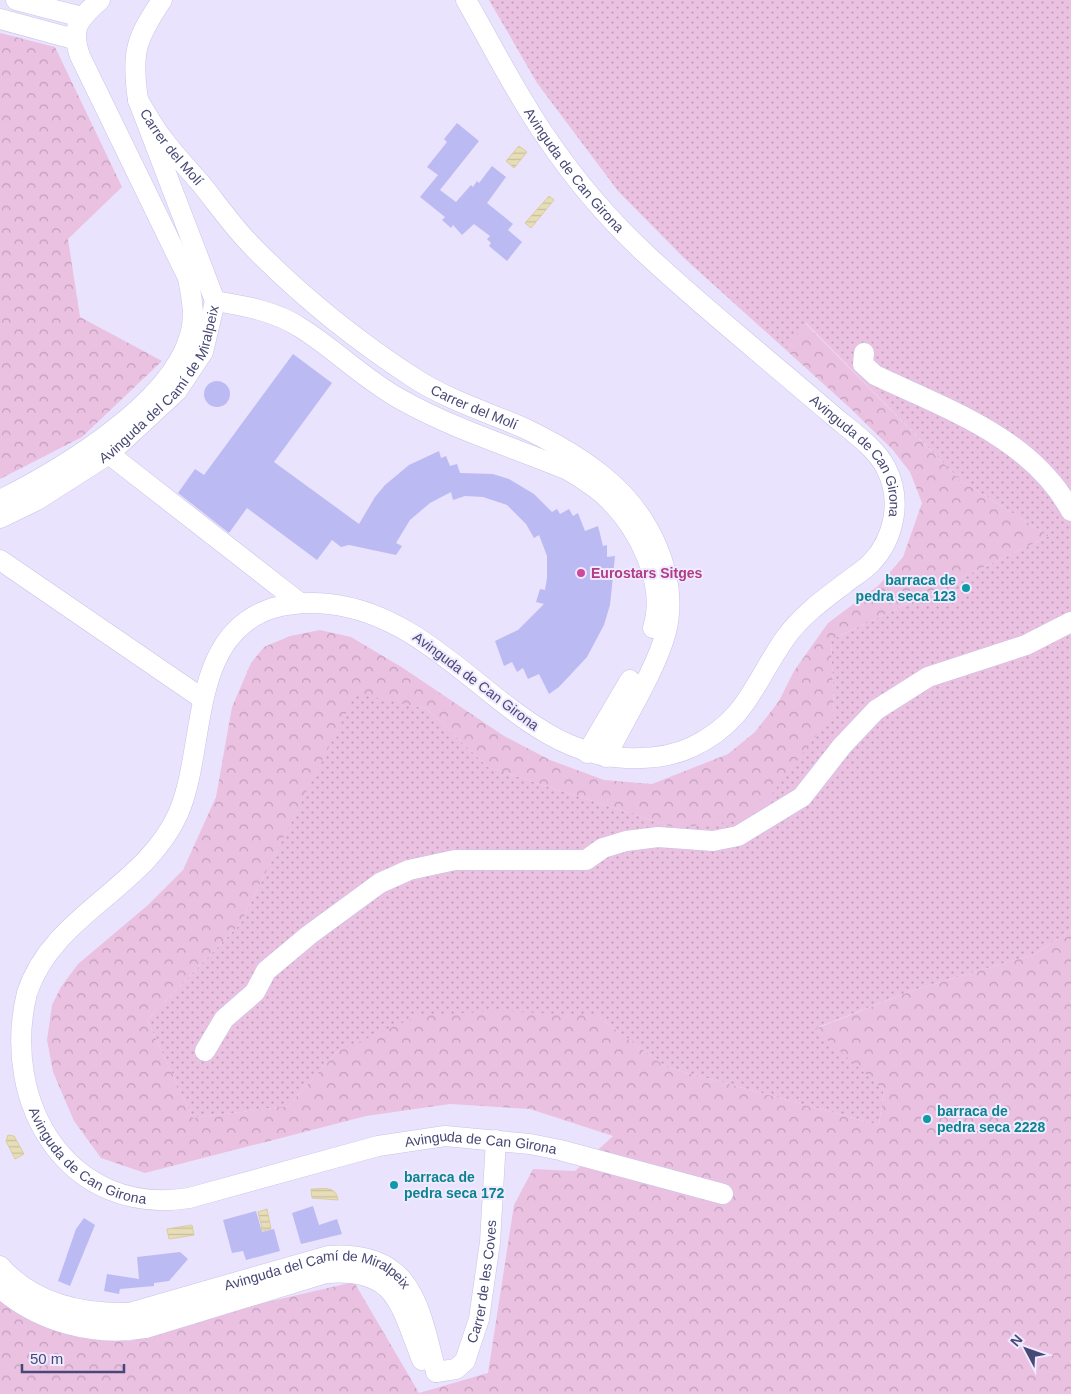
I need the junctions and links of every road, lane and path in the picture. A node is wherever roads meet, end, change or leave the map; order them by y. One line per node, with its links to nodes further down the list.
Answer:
1 (16, 0): 5 (street)
2 (100, 0): 5 (street)
3 (162, 0): 8 (street, Avinguda del Camí de Miralpeix)
4 (466, 0): 21 (street, Avinguda de Can Girona)
5 (82, 17): 7 (street)
6 (0, 19): 7 (street)
7 (74, 39): 10 (street, Avinguda del Camí de Miralpeix)
8 (138, 100): 9 (street, Avinguda del Camí de Miralpeix); 21 (street, Carrer del Molí)
9 (215, 301): 11 (street, Avinguda del Camí de Miralpeix); 21 (street, Carrer del Molí)
10 (193, 305): 11 (street); 14 (street, Avinguda del Camí de Miralpeix)
11 (209, 333): 13 (street, Avinguda del Camí de Miralpeix); 13 (street)
12 (864, 354): 15 (street)
13 (114, 458): 16 (street, Avinguda del Camí de Miralpeix); 18 (street)
14 (0, 500)
15 (1071, 511)
16 (0, 518)
17 (0, 560): 20 (street)
18 (300, 602): 20 (street, Avinguda de Can Girona); 21 (street, Avinguda de Can Girona)
19 (1071, 622): 22 (street)
20 (203, 699): 23 (street, Avinguda de Can Girona)
21 (596, 755)
22 (205, 1051)
23 (496, 1140): 24 (street, Avinguda de Can Girona); 27 (street, Carrer de les Coves)
24 (723, 1194)
25 (0, 1266): 27 (street, Avinguda del Camí de Miralpeix)
26 (0, 1288): 27 (street, Avinguda del Camí de Miralpeix)
27 (436, 1372)

